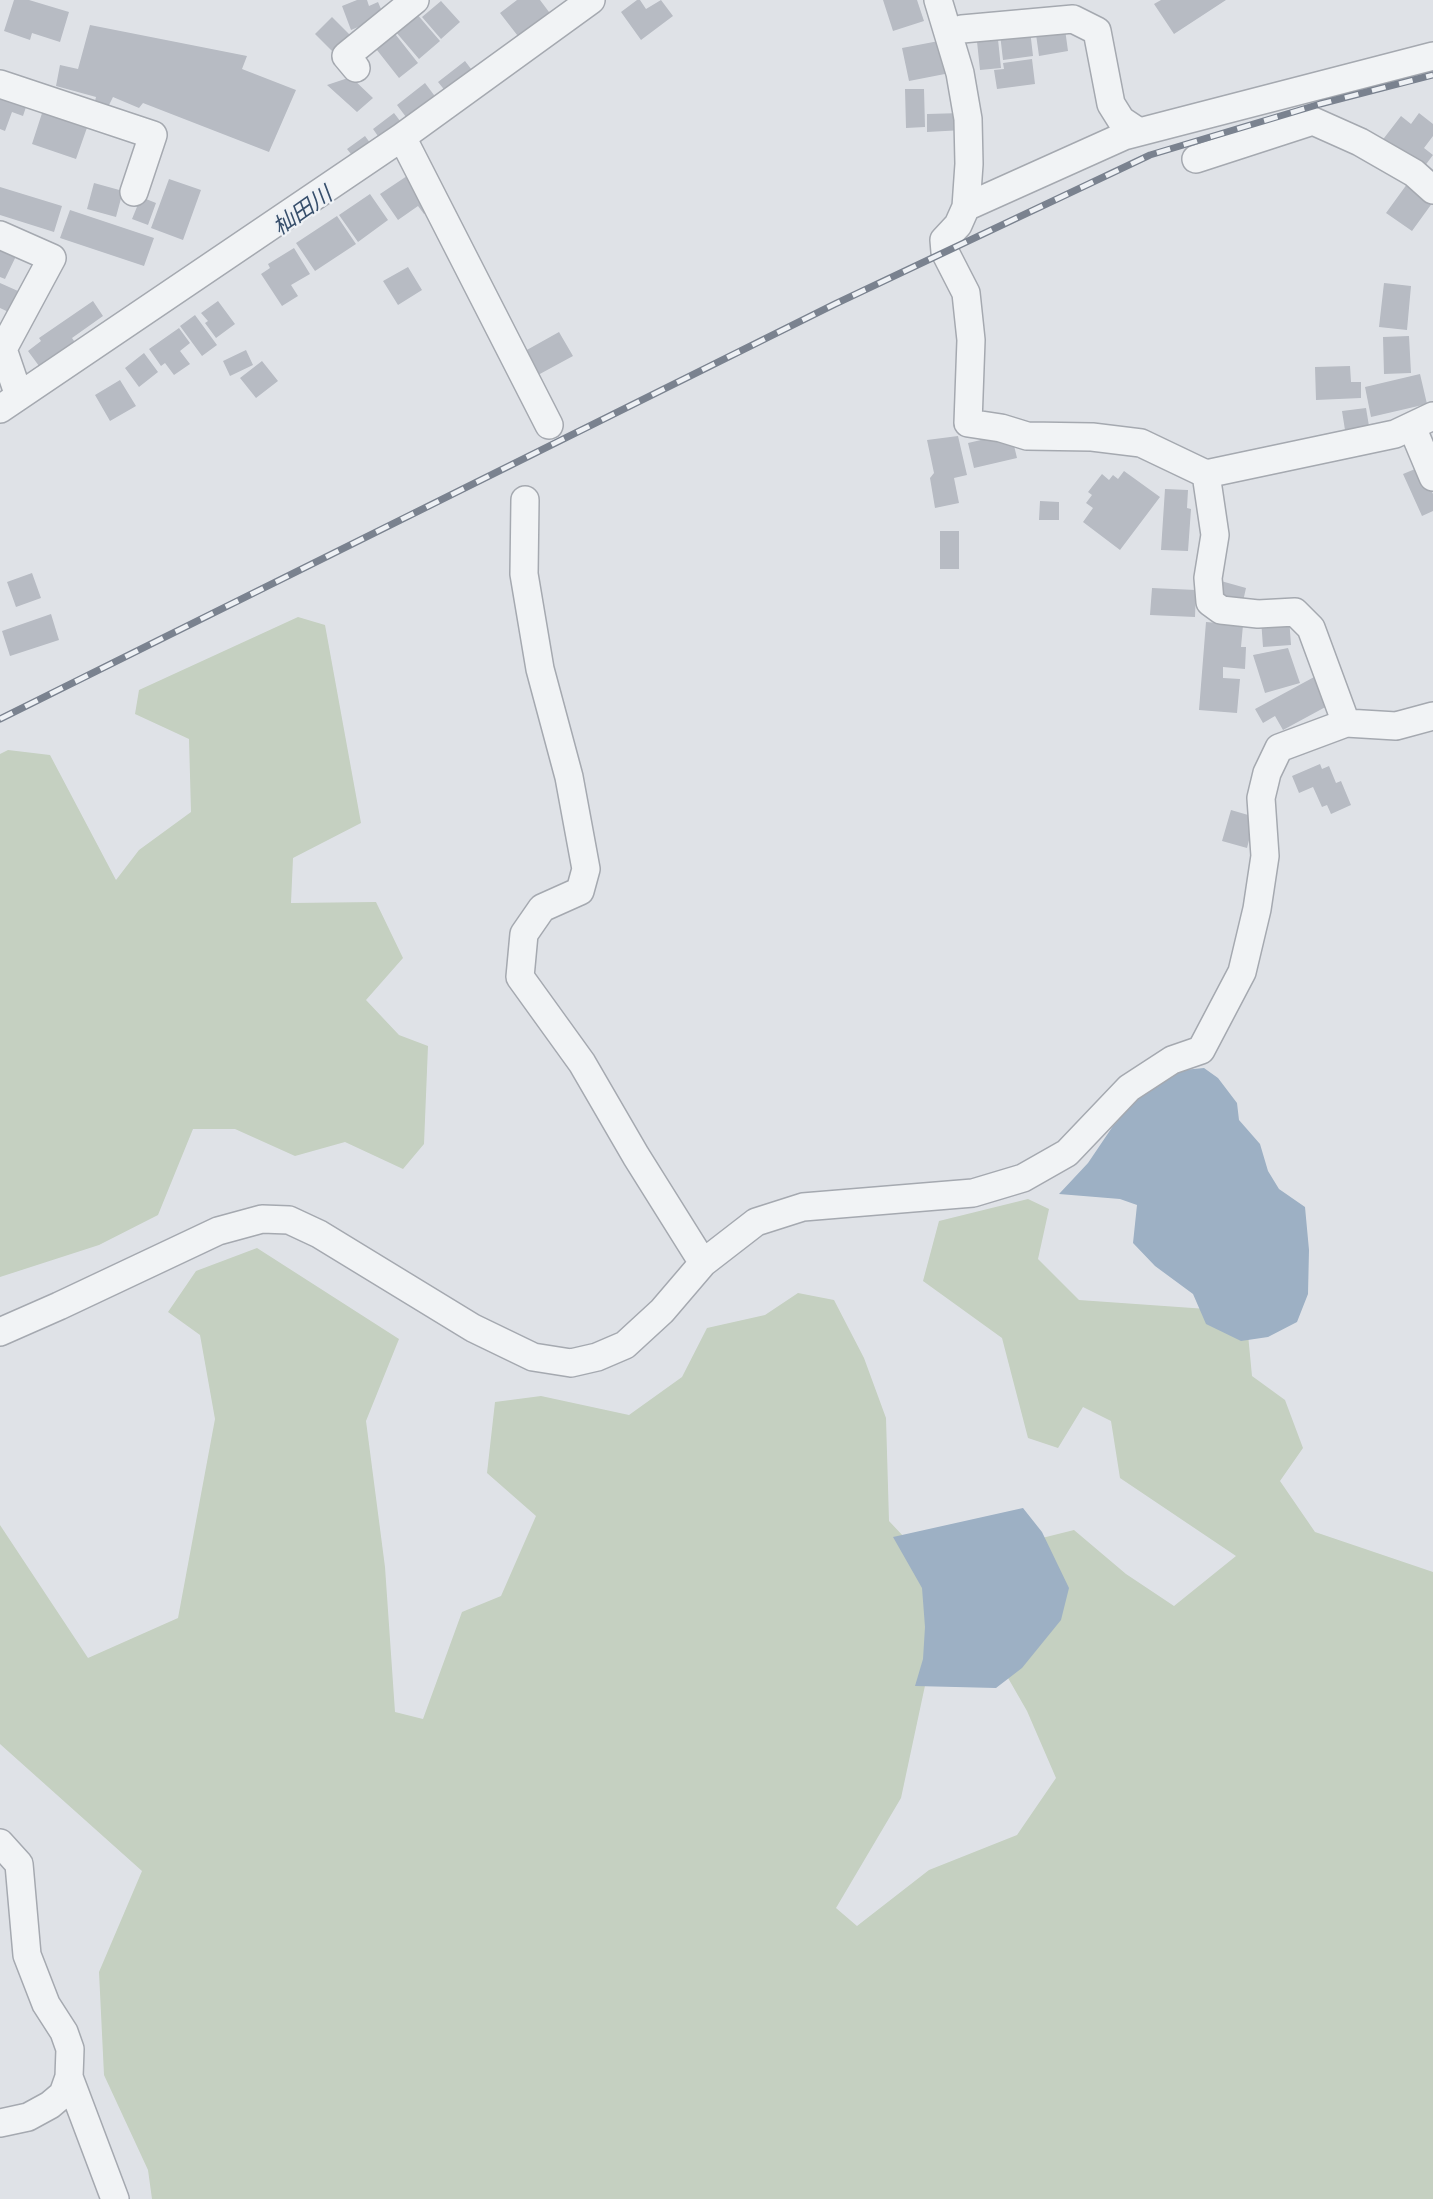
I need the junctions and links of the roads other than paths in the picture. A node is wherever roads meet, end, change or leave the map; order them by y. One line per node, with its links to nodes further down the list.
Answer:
1 (415, 0): 7 (street)
2 (591, 0): 10 (street)
3 (938, 0): 14 (street)
4 (956, 0): 5 (street)
5 (962, 29): 9 (street); 14 (street)
6 (1433, 56): 9 (street)
7 (356, 68)
8 (0, 84): 13 (street)
9 (1139, 132): 14 (street)
10 (402, 137): 17 (street); 19 (street)
11 (1196, 159): 12 (street)
12 (1433, 190)
13 (134, 192)
14 (974, 204): 20 (street)
15 (0, 235): 16 (street)
16 (2, 349): 17 (street)
17 (9, 403)
18 (1423, 421): 20 (street); 21 (street)
19 (549, 425)
20 (1206, 474): 24 (street)
21 (1433, 477)
22 (525, 500): 25 (street)
23 (1433, 717): 24 (street)
24 (1346, 723): 25 (street)
25 (703, 1263): 26 (street)
26 (0, 1332)
27 (0, 1843): 28 (street)
28 (69, 2077): 29 (street); 30 (street)
29 (0, 2123)
30 (115, 2199)

